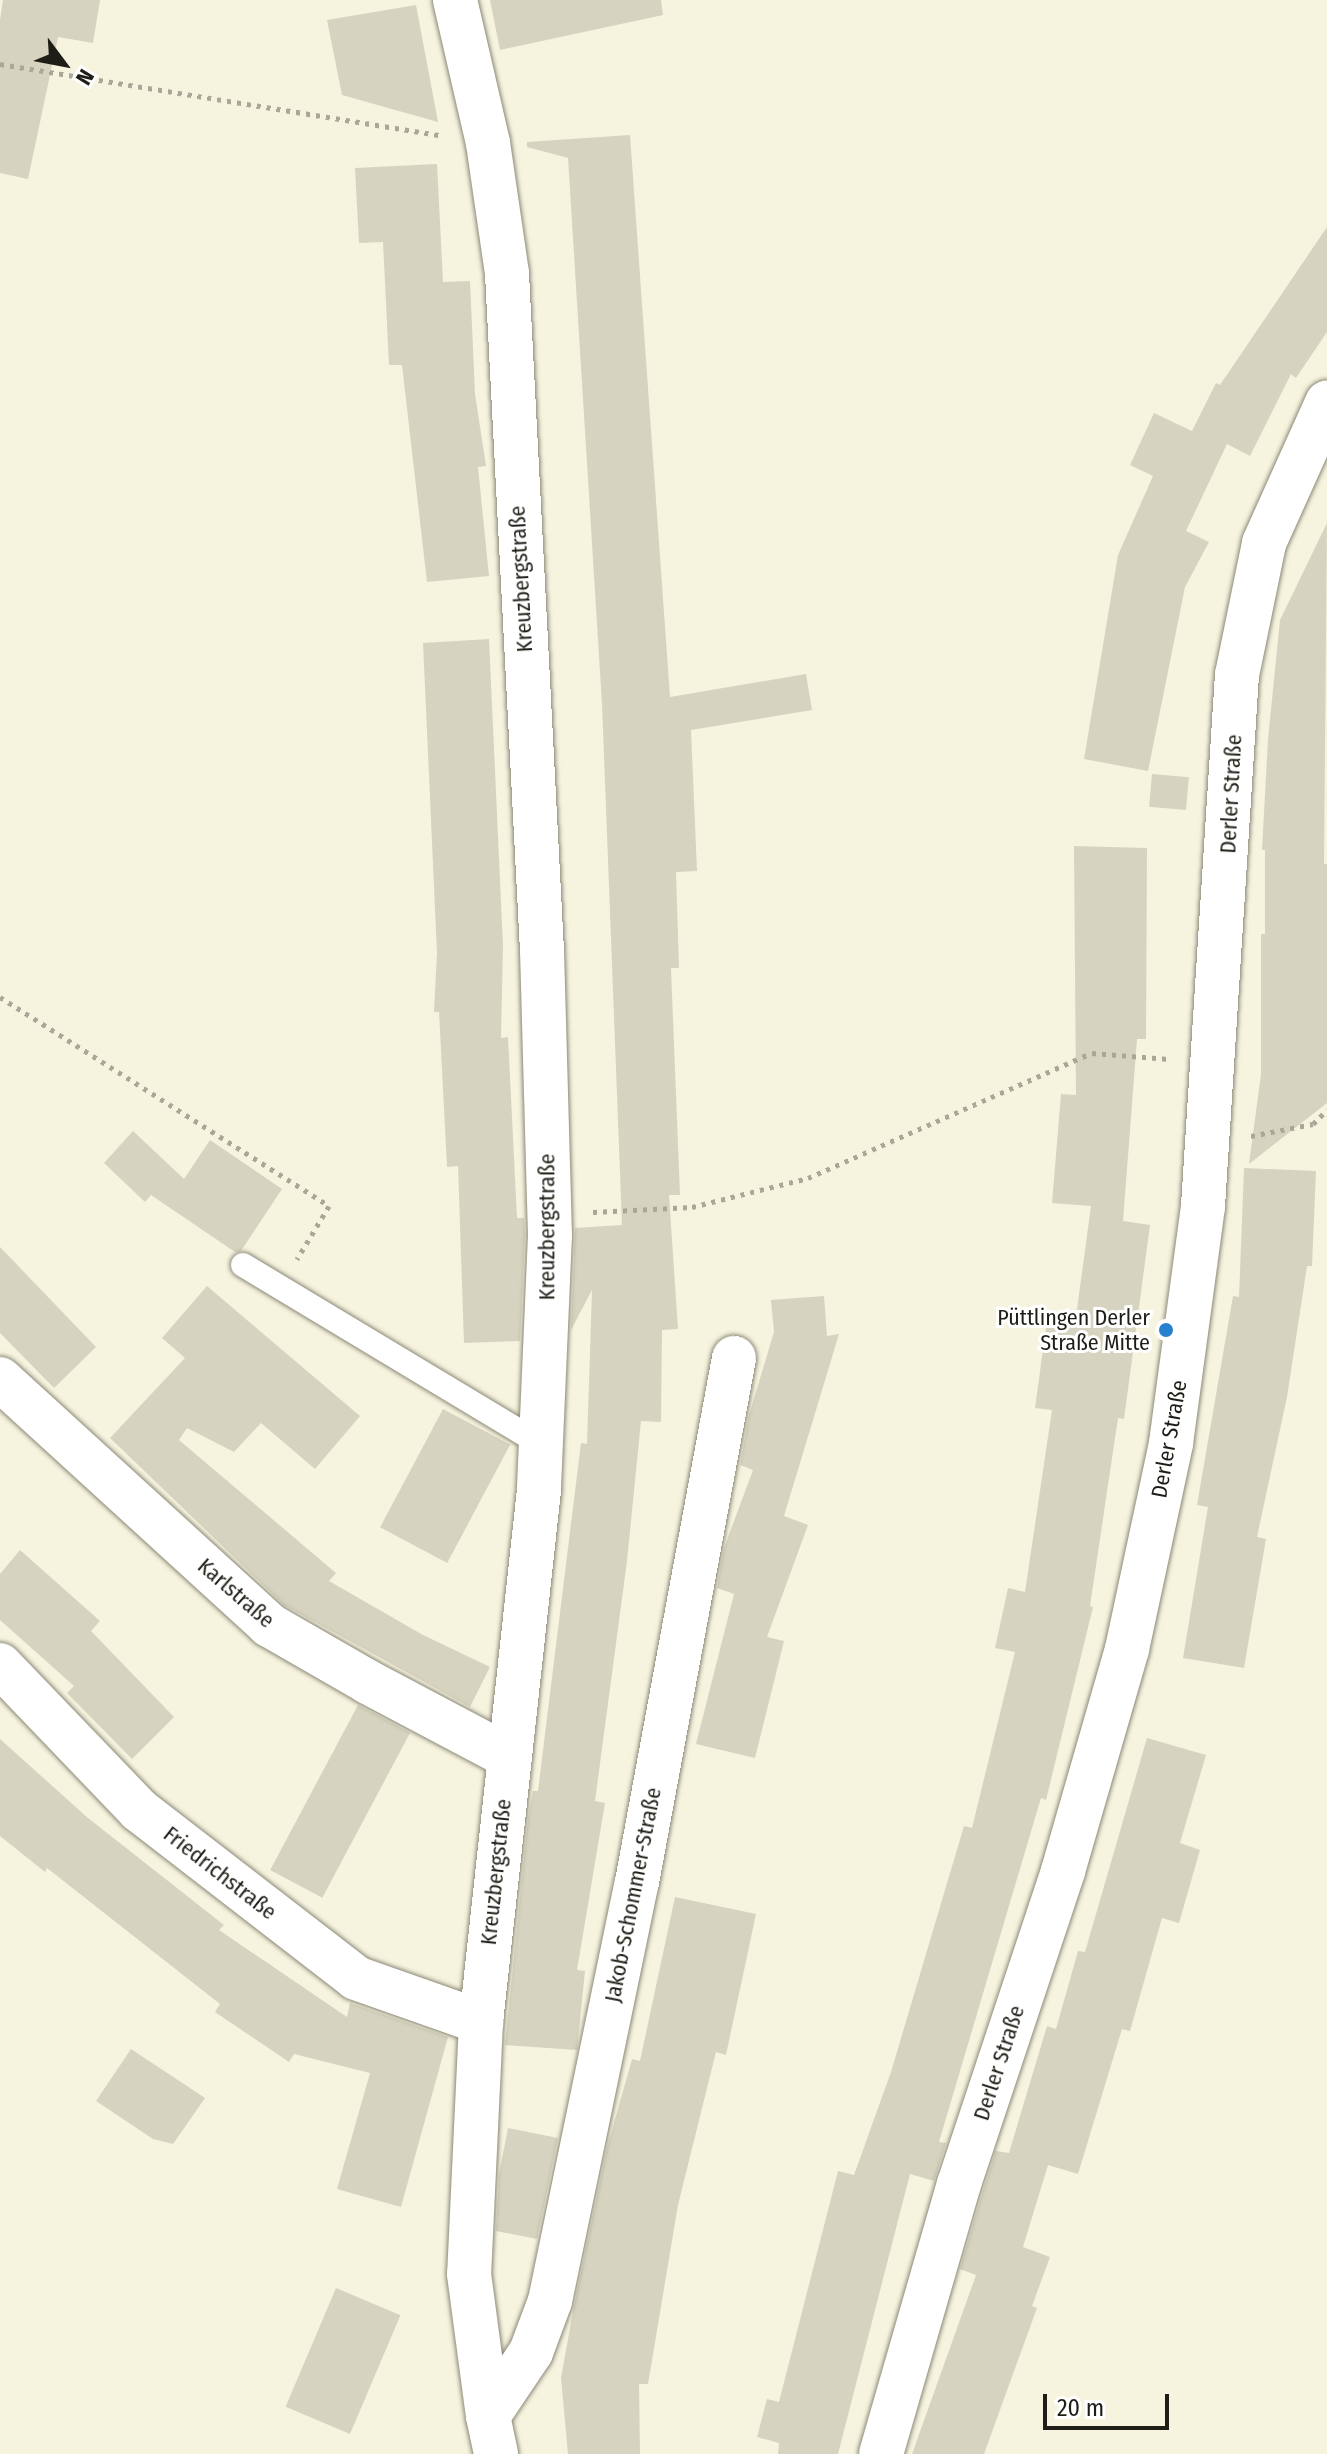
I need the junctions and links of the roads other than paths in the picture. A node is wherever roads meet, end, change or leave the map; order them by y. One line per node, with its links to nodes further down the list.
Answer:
1 (455, 0): 6 (street, Kreuzbergstraße)
2 (1327, 403): 11 (street, Derler Straße)
3 (243, 1265): 6 (lane)
4 (734, 1358): 10 (street, Jakob-Schommer-Straße)
5 (0, 1379): 8 (street, Karlstraße)
6 (541, 1444): 8 (street, Kreuzbergstraße)
7 (0, 1665): 9 (street, Friedrichstraße)
8 (508, 1756): 9 (street, Kreuzbergstraße)
9 (481, 2022): 10 (street, Kreuzbergstraße)
10 (492, 2435)
11 (881, 2454)

